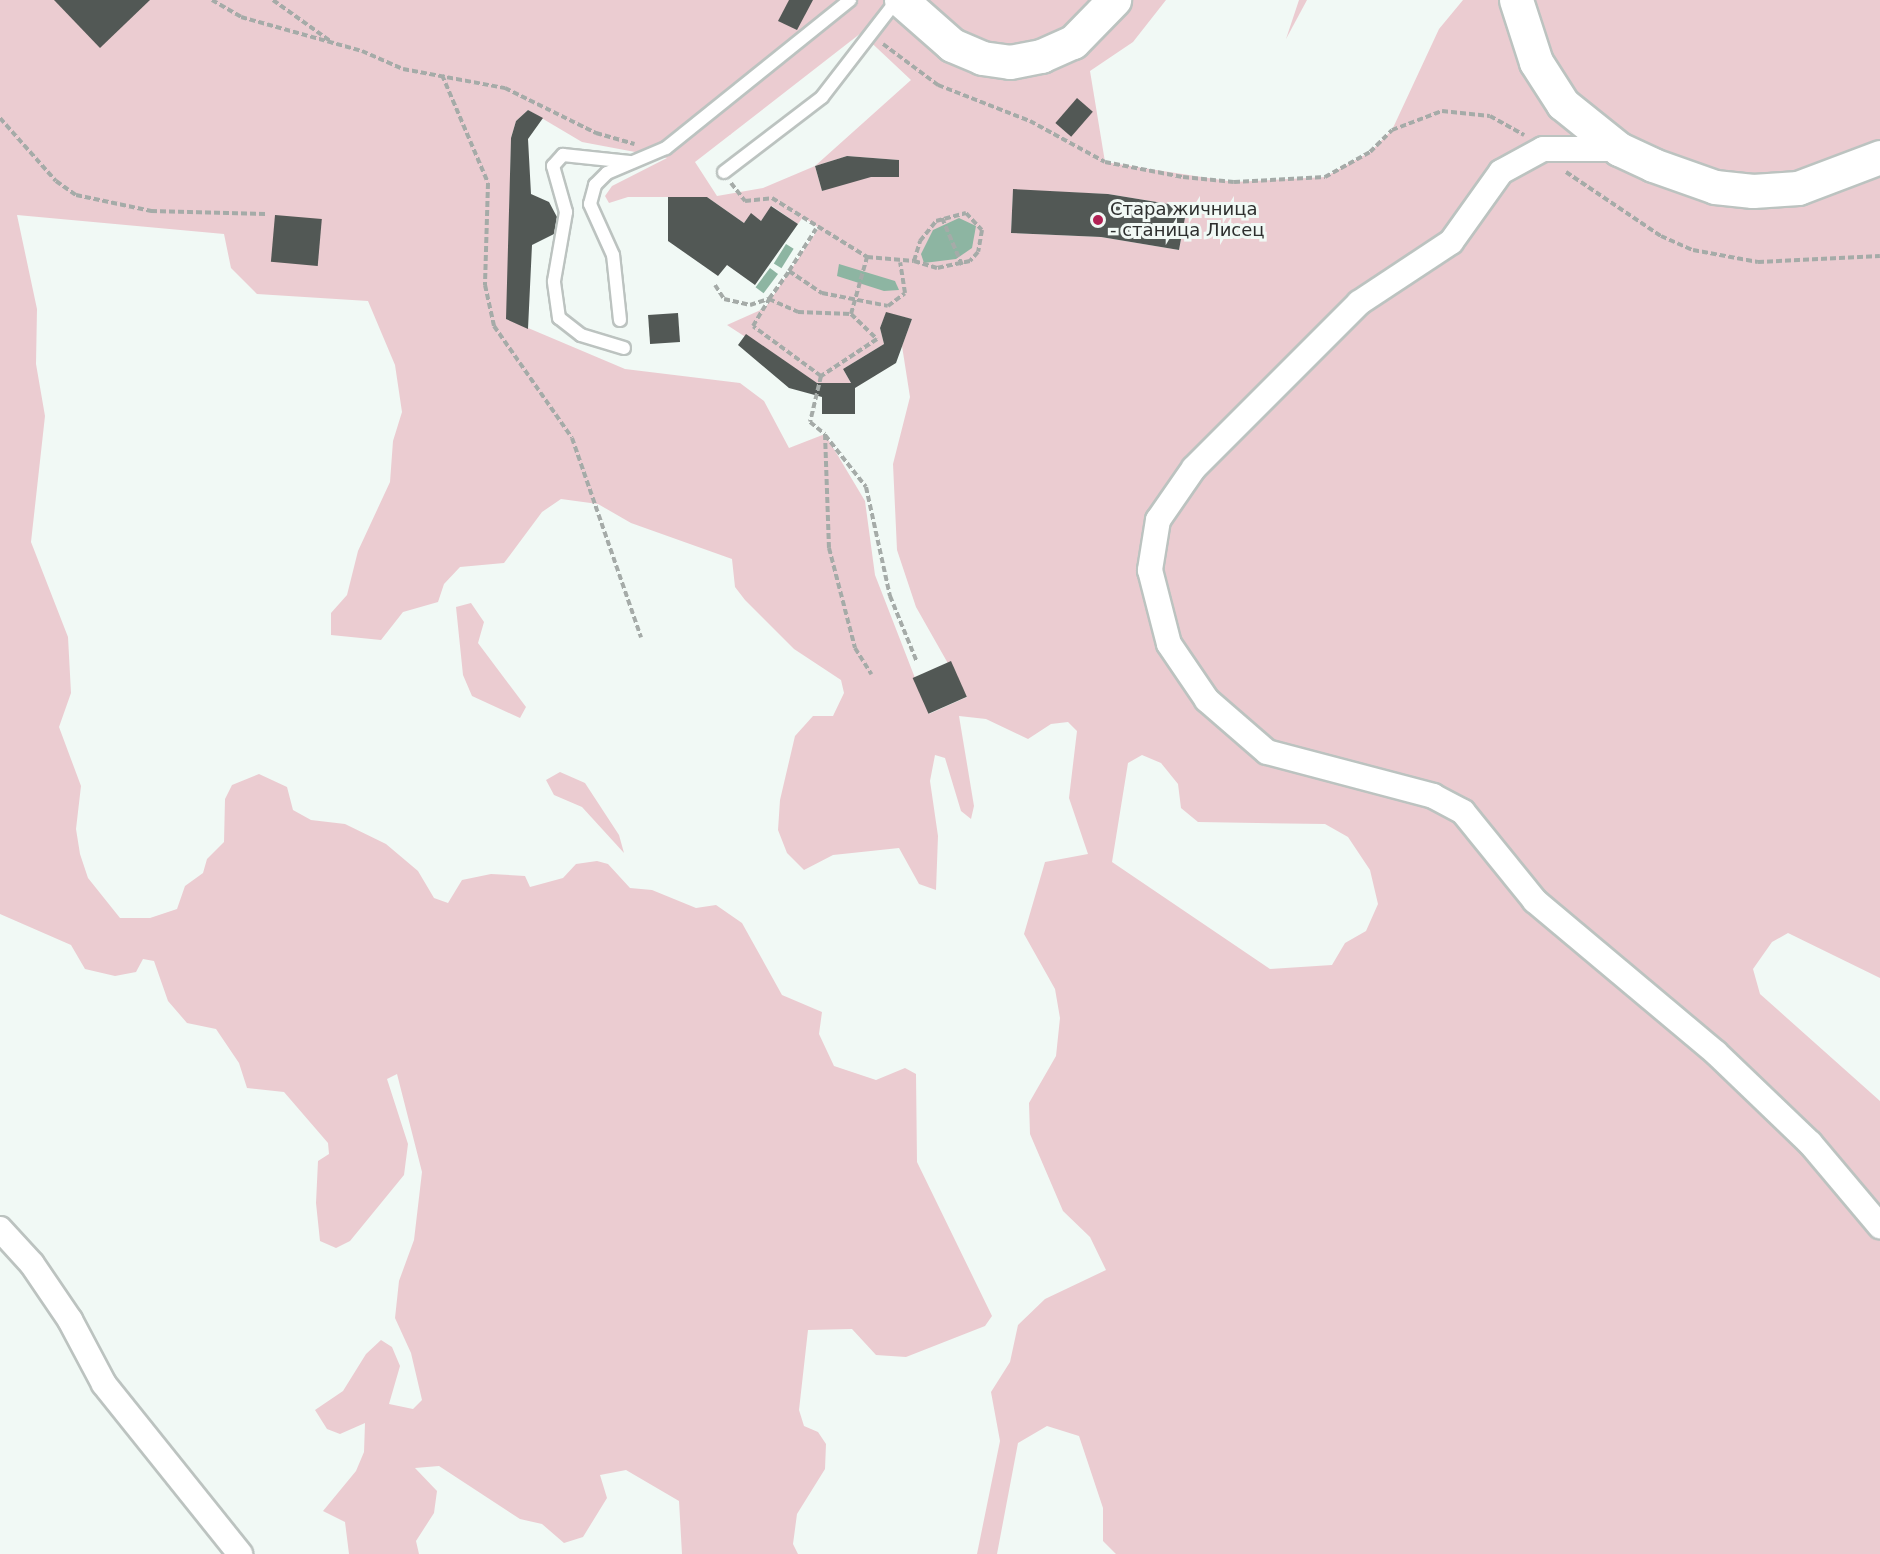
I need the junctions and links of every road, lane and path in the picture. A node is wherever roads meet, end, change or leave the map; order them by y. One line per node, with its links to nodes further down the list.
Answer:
1 (212, 0): 9 (path)
2 (273, 0): 9 (path)
3 (850, 0): 12 (lane)
4 (897, 0): 8 (lane)
5 (902, 0): 6 (main road)
6 (1114, 0)
7 (1516, 0): 14 (main road)
8 (873, 36): 13 (path); 17 (lane)
9 (336, 44): 10 (path)
10 (442, 75): 12 (path); 35 (path)
11 (0, 117): 18 (path)
12 (666, 148): 16 (lane)
13 (1542, 149): 14 (street); 21 (path); 38 (street)
14 (1619, 149): 15 (main road)
15 (1880, 157)
16 (634, 162): 31 (lane); 32 (lane)
17 (724, 172): 20 (path)
18 (266, 214)
19 (942, 218): 23 (path); 25 (path); 25 (path)
20 (816, 229): 22 (path); 26 (path)
21 (1880, 256)
22 (867, 257): 24 (path); 29 (path)
23 (914, 261): 24 (path); 25 (path)
24 (900, 262): 29 (path)
25 (962, 265)
26 (789, 271): 28 (path); 29 (path)
27 (715, 285): 28 (path)
28 (769, 299): 30 (path); 33 (path)
29 (854, 301): 30 (path)
30 (851, 314): 33 (path)
31 (620, 320)
32 (624, 348)
33 (821, 376): 34 (path)
34 (825, 434): 36 (path); 37 (path)
35 (641, 638)
36 (917, 662)
37 (871, 674)
38 (1880, 1226)
39 (0, 1229): 40 (street)
40 (240, 1554)

